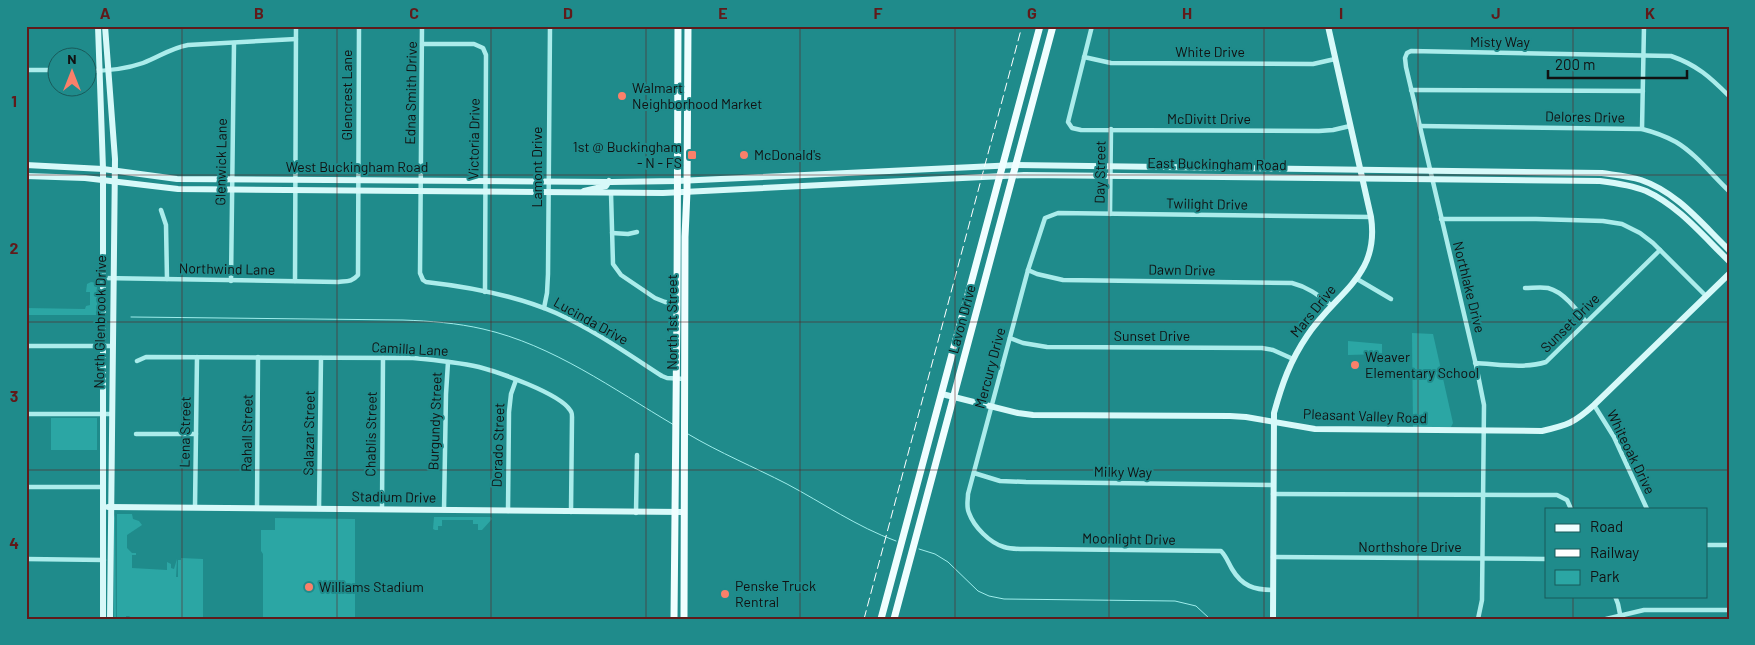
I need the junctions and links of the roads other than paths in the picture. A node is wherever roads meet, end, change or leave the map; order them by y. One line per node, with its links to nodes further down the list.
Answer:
1 (98, 26): 26 (main road, North Glenbrook Drive)
2 (105, 26): 24 (main road, North Glenbrook Drive)
3 (296, 26): 14 (street)
4 (359, 26): 53 (street, Glencrest Lane)
5 (422, 26): 16 (street, Edna Smith Drive)
6 (550, 26): 56 (street, Lamont Drive)
7 (678, 26): 25 (main road, North 1st Street)
8 (688, 26): 21 (main road, North 1st Street)
9 (1040, 26): 36 (main road, Lavon Drive)
10 (1053, 26): 35 (main road, Lavon Drive)
11 (1092, 26): 19 (street)
12 (1328, 26): 20 (main road, Mars Drive)
13 (1644, 26): 18 (street)
14 (296, 39): 15 (street); 52 (street)
15 (234, 42): 24 (street); 50 (street, Glenwick Lane)
16 (422, 44): 54 (street, Edna Smith Drive); 55 (street, Victoria Drive)
17 (1407, 53): 18 (street, Misty Way); 27 (street, Northlake Drive)
18 (1644, 55): 28 (street); 29 (street, Misty Way)
19 (1084, 57): 20 (street, White Drive); 32 (street, McDivitt Drive)
20 (1335, 59): 30 (main road, Mars Drive)
21 (688, 68): 25 (main road); 58 (main road, North 1st Street)
22 (26, 70): 23 (street)
23 (48, 70)
24 (108, 70): 26 (street); 39 (main road, North Glenbrook Drive)
25 (678, 70): 60 (main road, North 1st Street)
26 (100, 71): 38 (main road, North Glenbrook Drive)
27 (1411, 90): 28 (street); 31 (street, Northlake Drive)
28 (1643, 91): 33 (street)
29 (1729, 96)
30 (1350, 126): 32 (street, McDivitt Drive); 40 (main road, Mars Drive)
31 (1420, 126): 33 (street, Delores Drive); 41 (street, Northlake Drive)
32 (1111, 129): 37 (street, Day Street)
33 (1642, 129): 69 (street, Delores Drive)
34 (26, 165): 38 (main road, West Buckingham Road)
35 (1016, 165): 36 (main road, East Buckingham Road); 37 (main road, East Buckingham Road); 43 (main road, Lavon Drive)
36 (1003, 166): 42 (main road, East Buckingham Road); 46 (main road, Lavon Drive)
37 (1111, 167): 40 (main road, East Buckingham Road); 44 (street, Day Street)
38 (103, 169): 39 (main road, West Buckingham Road); 51 (main road, North Glenbrook Drive)
39 (114, 170): 50 (main road, West Buckingham Road); 59 (main road, North Glenbrook Drive)
40 (1360, 170): 41 (main road, East Buckingham Road); 48 (main road, Mars Drive)
41 (1430, 170): 49 (street, Northlake Drive); 82 (main road, East Buckingham Road)
42 (824, 174): 47 (main road, East Buckingham Road); 61 (main road)
43 (1013, 175): 44 (main road, East Buckingham Road); 46 (main road, East Buckingham Road); 119 (main road, Lavon Drive)
44 (1111, 175): 48 (main road, East Buckingham Road); 75 (street, Day Street)
45 (26, 176): 51 (main road, West Buckingham Road)
46 (1000, 176): 61 (main road, East Buckingham Road); 118 (main road, Lavon Drive)
47 (758, 178): 58 (main road, East Buckingham Road); 62 (main road)
48 (1362, 178): 49 (main road, East Buckingham Road); 76 (main road, Mars Drive)
49 (1432, 178): 78 (street, Northlake Drive); 83 (main road, East Buckingham Road)
50 (232, 179): 52 (main road, West Buckingham Road); 63 (street, Glenwick Lane)
51 (102, 180): 59 (main road, West Buckingham Road); 87 (main road, North Glenbrook Drive)
52 (295, 180): 53 (main road, West Buckingham Road); 64 (street)
53 (358, 180): 54 (main road, West Buckingham Road); 65 (street, Glencrest Lane)
54 (421, 180): 55 (main road, West Buckingham Road); 66 (street, Edna Smith Drive)
55 (485, 181): 56 (main road, West Buckingham Road); 67 (street, Victoria Drive)
56 (548, 181): 57 (main road, West Buckingham Road); 70 (street, Lamont Drive)
57 (609, 181): 60 (main road, West Buckingham Road); 72 (main road)
58 (688, 181): 60 (main road, West Buckingham Road); 68 (main road, North 1st Street)
59 (114, 182): 63 (main road, West Buckingham Road); 88 (main road, North Glenbrook Drive)
60 (677, 182): 71 (main road, North 1st Street)
61 (824, 184): 62 (main road, East Buckingham Road)
62 (759, 187): 68 (main road, East Buckingham Road)
63 (232, 189): 64 (main road, West Buckingham Road); 92 (street, Glenwick Lane)
64 (295, 189): 65 (main road, West Buckingham Road); 93 (street)
65 (358, 189): 66 (main road, West Buckingham Road); 94 (street, Glencrest Lane)
66 (421, 190): 67 (main road, West Buckingham Road); 91 (street, Edna Smith Drive)
67 (485, 191): 70 (main road, West Buckingham Road); 96 (street, Victoria Drive)
68 (688, 191): 71 (main road, East Buckingham Road); 85 (main road, North 1st Street)
69 (1729, 191)
70 (548, 192): 72 (main road, West Buckingham Road); 101 (street, Lamont Drive)
71 (677, 192): 73 (main road, West Buckingham Road); 85 (main road, North 1st Street)
72 (581, 193): 73 (main road, West Buckingham Road)
73 (611, 193): 80 (street)
74 (162, 210): 89 (street)
75 (1110, 214): 76 (street, Twilight Drive); 77 (street, Twilight Drive)
76 (1371, 217): 90 (main road, Mars Drive)
77 (1045, 218): 84 (street, Mercury Drive)
78 (1440, 219): 81 (street); 114 (street, Northlake Drive)
79 (637, 232): 80 (street)
80 (612, 233): 99 (street)
81 (1660, 250): 97 (street); 102 (street, Sunset Drive)
82 (1729, 250)
83 (1729, 261)
84 (1028, 270): 100 (street, Dawn Drive); 103 (street, Mercury Drive)
85 (681, 274): 99 (main road, North 1st Street); 116 (main road, North 1st Street)
86 (1729, 274): 97 (main road, Pleasant Valley Road)
87 (102, 278): 88 (street, Northwind Lane); 105 (main road, North Glenbrook Drive)
88 (114, 278): 89 (street, Northwind Lane); 106 (main road, North Glenbrook Drive)
89 (167, 279): 92 (street, Northwind Lane)
90 (1357, 279): 98 (street); 100 (main road, Mars Drive)
91 (423, 280): 96 (street, Lucinda Drive)
92 (231, 281): 93 (street, Northwind Lane)
93 (295, 281): 94 (street, Northwind Lane)
94 (352, 281)
95 (1525, 288): 102 (street)
96 (485, 292): 101 (street, Lucinda Drive)
97 (1706, 296): 120 (main road, Pleasant Valley Road)
98 (1391, 299)
99 (678, 304): 115 (main road, North 1st Street)
100 (1331, 305): 111 (main road, Mars Drive)
101 (544, 308): 115 (street, Lucinda Drive)
102 (1586, 322): 114 (street, Sunset Drive)
103 (1010, 338): 111 (street, Sunset Drive); 121 (street, Mercury Drive)
104 (26, 346): 105 (street)
105 (102, 346): 106 (street); 123 (main road, North Glenbrook Drive)
106 (113, 346): 124 (main road, North Glenbrook Drive)
107 (197, 357): 108 (street, Camilla Lane); 112 (street, Camilla Lane); 128 (street, Lena Street)
108 (258, 357): 109 (street, Camilla Lane); 141 (street, Rahall Street)
109 (321, 358): 110 (street, Camilla Lane); 144 (street, Salazar Street)
110 (383, 358): 113 (street, Camilla Lane); 145 (street, Chablis Street)
111 (1293, 359): 125 (main road, Mars Drive)
112 (136, 362)
113 (448, 362): 117 (street, Camilla Lane); 146 (street, Burgundy Street)
114 (1476, 363): 126 (street, Northlake Drive)
115 (677, 379): 116 (street, Lucinda Drive); 129 (main road, North 1st Street)
116 (685, 379): 132 (main road, North 1st Street)
117 (516, 380): 147 (street, Dorado Street); 148 (street, Camilla Lane)
118 (942, 394): 119 (main road, Pleasant Valley Road); 169 (main road, Lavon Drive)
119 (954, 397): 121 (main road, Pleasant Valley Road); 170 (main road, Lavon Drive)
120 (1594, 405): 126 (main road, Pleasant Valley Road); 143 (street, Whiteoak Drive)
121 (991, 406): 125 (main road, Pleasant Valley Road); 131 (street, Mercury Drive)
122 (26, 414): 123 (street)
123 (104, 414): 124 (street); 135 (main road, North Glenbrook Drive)
124 (111, 414): 139 (main road, North Glenbrook Drive)
125 (1273, 422): 126 (main road, Pleasant Valley Road); 133 (main road, Mars Drive)
126 (1484, 430): 137 (street, Northlake Drive)
127 (136, 434): 128 (street)
128 (196, 434): 140 (street, Lena Street)
129 (676, 436): 132 (main road); 150 (main road, North 1st Street)
130 (637, 455): 149 (street)
131 (974, 473): 133 (street, Milky Way); 152 (street, Mercury Drive)
132 (685, 474): 151 (main road, North 1st Street)
133 (1273, 484): 136 (main road, Mars Drive)
134 (26, 487): 135 (street)
135 (103, 487): 138 (main road, North Glenbrook Drive)
136 (1273, 494): 137 (street); 155 (main road, Mars Drive)
137 (1484, 495): 142 (street); 156 (street, Northlake Drive)
138 (103, 507): 139 (main road, Stadium Drive); 159 (main road, North Glenbrook Drive)
139 (111, 507): 140 (main road, Stadium Drive); 160 (main road, North Glenbrook Drive)
140 (195, 507): 141 (main road, Stadium Drive)
141 (258, 508): 144 (main road, Stadium Drive)
142 (1571, 508)
143 (1646, 508)
144 (320, 509): 145 (main road, Stadium Drive)
145 (382, 510): 146 (main road, Stadium Drive)
146 (444, 510): 147 (main road, Stadium Drive)
147 (508, 511): 148 (main road, Stadium Drive)
148 (571, 512): 149 (main road, Stadium Drive)
149 (636, 512): 150 (main road, Stadium Drive)
150 (676, 512): 151 (main road, Stadium Drive); 167 (main road, North 1st Street)
151 (684, 512): 168 (main road, North 1st Street)
152 (974, 524): 161 (street, Moonlight Drive)
153 (1708, 545): 154 (street)
154 (1729, 545)
155 (1273, 558): 156 (street, Northshore Drive); 161 (main road, Mars Drive)
156 (1483, 558): 158 (street, Northshore Drive); 172 (street, Northlake Drive)
157 (26, 559): 159 (street)
158 (1545, 559)
159 (103, 560): 160 (street); 165 (main road, North Glenbrook Drive)
160 (110, 560): 166 (main road, North Glenbrook Drive)
161 (1273, 590): 171 (main road, Mars Drive)
162 (1616, 598): 164 (street)
163 (1729, 610): 164 (street)
164 (1621, 617): 173 (street)
165 (103, 619)
166 (110, 619)
167 (674, 619)
168 (684, 619)
169 (882, 619)
170 (894, 619)
171 (1273, 619)
172 (1478, 619)
173 (1606, 619)

